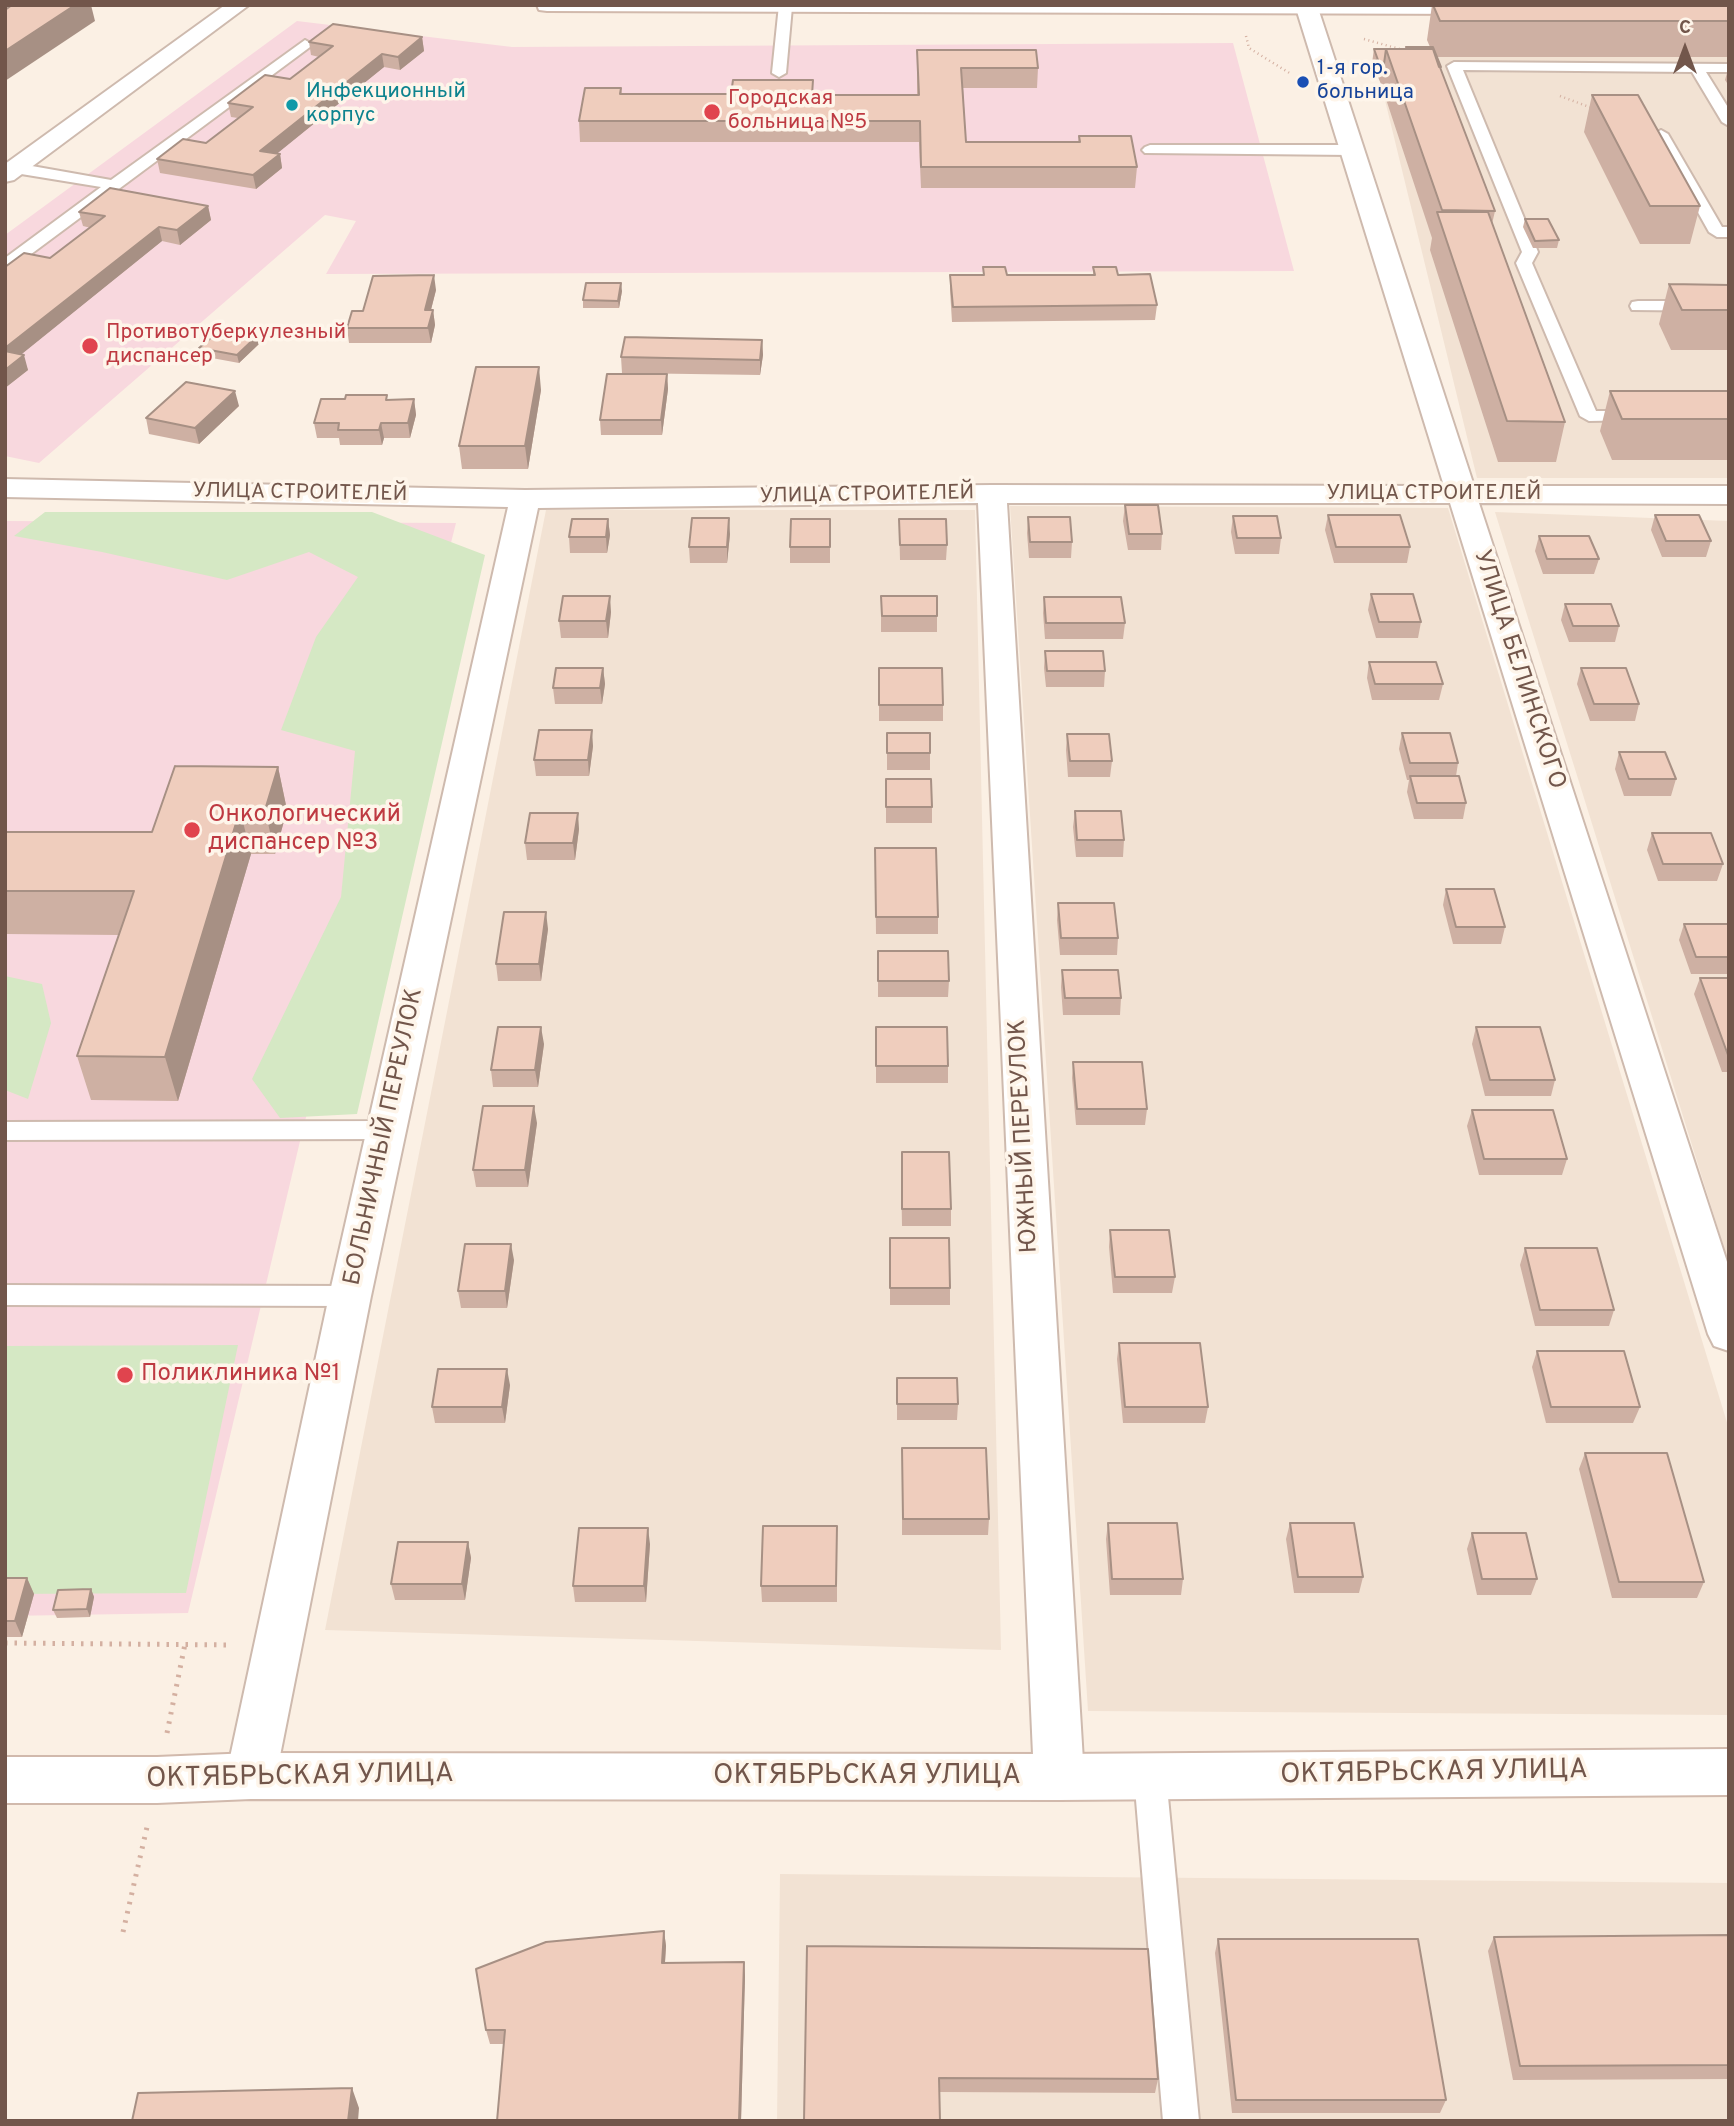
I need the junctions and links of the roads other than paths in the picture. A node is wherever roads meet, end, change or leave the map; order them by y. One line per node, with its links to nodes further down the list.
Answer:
1 (239, 5): 16 (street)
2 (547, 5): 5 (street)
3 (813, 6): 4 (street); 5 (street)
4 (1149, 6): 6 (street)
5 (785, 7): 11 (lane)
6 (1307, 7): 7 (street); 15 (street, УЛИЦА БЕЛИНСКОГО)
7 (1511, 8)
8 (305, 44): 17 (lane)
9 (1696, 67): 10 (lane); 12 (lane); 22 (lane)
10 (1729, 68)
11 (779, 73)
12 (1729, 122)
13 (1661, 134): 18 (lane)
14 (1150, 150): 15 (lane)
15 (1352, 150): 25 (street, УЛИЦА БЕЛИНСКОГО)
16 (10, 171): 17 (lane)
17 (114, 185): 19 (lane)
18 (1729, 232)
19 (5, 266)
20 (1638, 306): 21 (lane)
21 (1729, 306)
22 (1652, 416)
23 (5, 488): 27 (street, УЛИЦА СТРОИТЕЛЕЙ)
24 (992, 494): 25 (street, УЛИЦА СТРОИТЕЛЕЙ); 27 (street, УЛИЦА СТРОИТЕЛЕЙ); 36 (street, ЮЖНЫЙ ПЕРЕУЛОК)
25 (1463, 495): 26 (street, УЛИЦА СТРОИТЕЛЕЙ); 32 (street, УЛИЦА БЕЛИНСКОГО)
26 (1729, 495)
27 (525, 499): 28 (street, БОЛЬНИЧНЫЙ ПЕРЕУЛОК)
28 (386, 1130): 29 (lane); 31 (street, БОЛЬНИЧНЫЙ ПЕРЕУЛОК)
29 (5, 1131)
30 (5, 1295): 31 (lane)
31 (350, 1296): 34 (street, БОЛЬНИЧНЫЙ ПЕРЕУЛОК)
32 (1729, 1334)
33 (1729, 1772): 35 (street, ОКТЯБРЬСКАЯ УЛИЦА)
34 (251, 1776): 36 (street, ОКТЯБРЬСКАЯ УЛИЦА); 37 (street, ОКТЯБРЬСКАЯ УЛИЦА)
35 (1150, 1776): 36 (street, ОКТЯБРЬСКАЯ УЛИЦА); 38 (lane)
36 (1059, 1777)
37 (6, 1782)
38 (1181, 2121)

